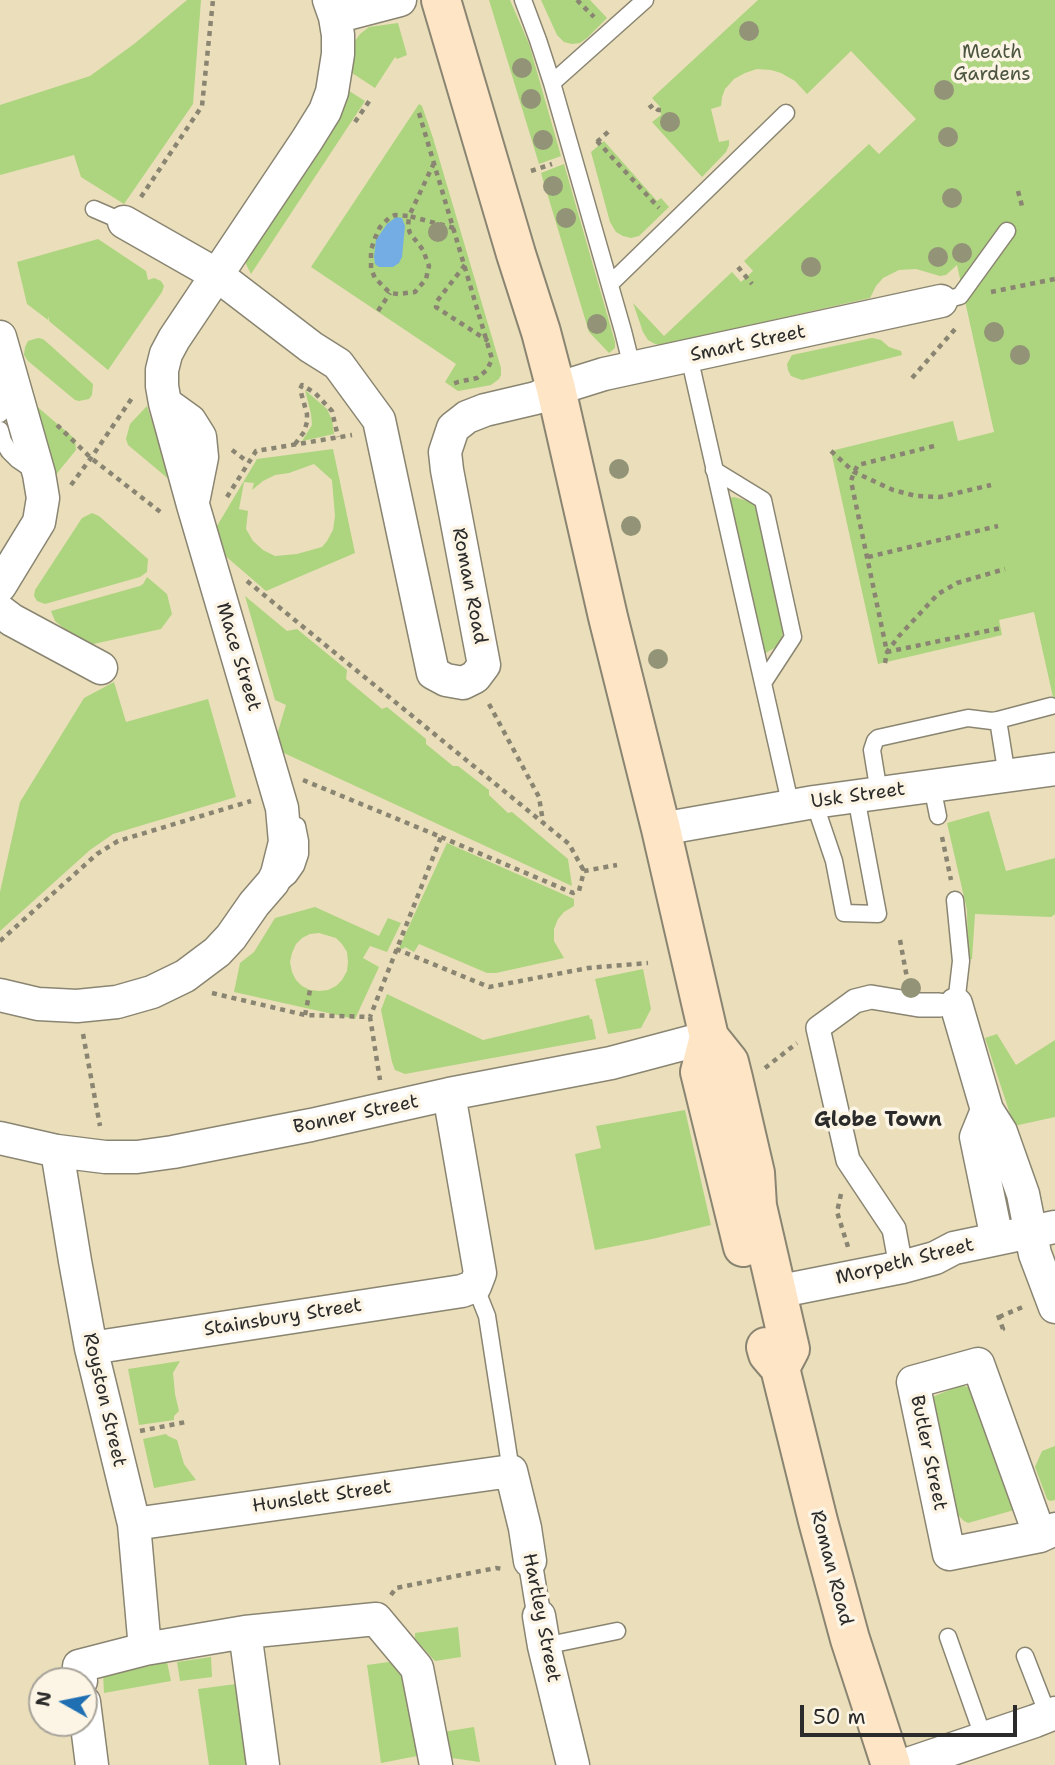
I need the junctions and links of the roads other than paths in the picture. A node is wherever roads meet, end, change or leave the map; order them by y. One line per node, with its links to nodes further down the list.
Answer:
1 (400, 0): 5 (street, Mace Street)
2 (441, 0): 18 (main road, Roman Road)
3 (523, 0): 6 (lane)
4 (645, 0): 6 (lane)
5 (332, 9): 11 (street, Mace Street)
6 (552, 83): 12 (lane)
7 (786, 113): 12 (lane)
8 (94, 209): 9 (lane)
9 (124, 222): 11 (street)
10 (1007, 231): 13 (lane)
11 (217, 275): 18 (street, Roman Road); 35 (street, Mace Street)
12 (610, 284): 16 (lane)
13 (951, 311): 15 (street, Smart Street)
14 (0, 337): 17 (street)
15 (689, 356): 16 (street, Smart Street); 21 (lane)
16 (632, 367): 18 (street, Smart Street)
17 (12, 378): 19 (lane); 22 (street)
18 (556, 390): 33 (main road, Roman Road)
19 (0, 414)
20 (0, 430): 22 (lane)
21 (714, 470): 26 (lane); 26 (lane)
22 (39, 474): 23 (street)
23 (0, 586)
24 (0, 611): 25 (street)
25 (101, 668)
26 (763, 683): 32 (lane)
27 (1051, 706): 28 (lane)
28 (998, 720): 30 (lane); 31 (lane)
29 (1055, 769): 30 (street, Usk Street)
30 (1007, 776): 31 (street, Usk Street)
31 (868, 795): 32 (street, Usk Street); 32 (lane)
32 (803, 805): 33 (street, Usk Street)
33 (661, 829): 37 (main road, Roman Road)
34 (955, 900): 36 (lane)
35 (0, 995)
36 (948, 1004): 39 (street); 44 (street)
37 (709, 1037): 38 (street, Bonner Street); 46 (main road, Roman Road); 49 (main road, Roman Road)
38 (449, 1094): 41 (street, Bonner Street); 45 (street)
39 (987, 1110): 42 (street); 43 (street)
40 (0, 1138): 41 (street, Bonner Street)
41 (57, 1152): 48 (street, Royston Street)
42 (1043, 1230): 43 (street, Morpeth Street); 47 (street)
43 (997, 1238): 44 (street, Morpeth Street)
44 (900, 1261): 46 (street, Morpeth Street)
45 (475, 1286): 48 (street, Stainsbury Street); 50 (lane)
46 (771, 1294): 49 (main road, Roman Road)
47 (1042, 1306)
48 (91, 1348): 51 (street, Royston Street)
49 (780, 1368): 68 (main road, Roman Road)
50 (511, 1471): 51 (street, Hunslett Street); 53 (street, Hartley Street)
51 (134, 1524): 58 (street, Royston Street)
52 (1048, 1532): 52 (street, Butler Street)
53 (531, 1568): 54 (street, Hartley Street)
54 (542, 1631): 55 (lane); 67 (street, Hartley Street)
55 (617, 1631)
56 (245, 1632): 58 (street); 65 (street); 66 (street)
57 (948, 1637): 63 (lane)
58 (145, 1649): 60 (street)
59 (1025, 1656): 61 (lane)
60 (79, 1667)
61 (1051, 1714): 63 (street)
62 (88, 1737): 64 (street)
63 (984, 1739): 69 (street)
64 (92, 1765)
65 (263, 1765)
66 (436, 1765)
67 (573, 1765)
68 (891, 1765)
69 (905, 1765)

